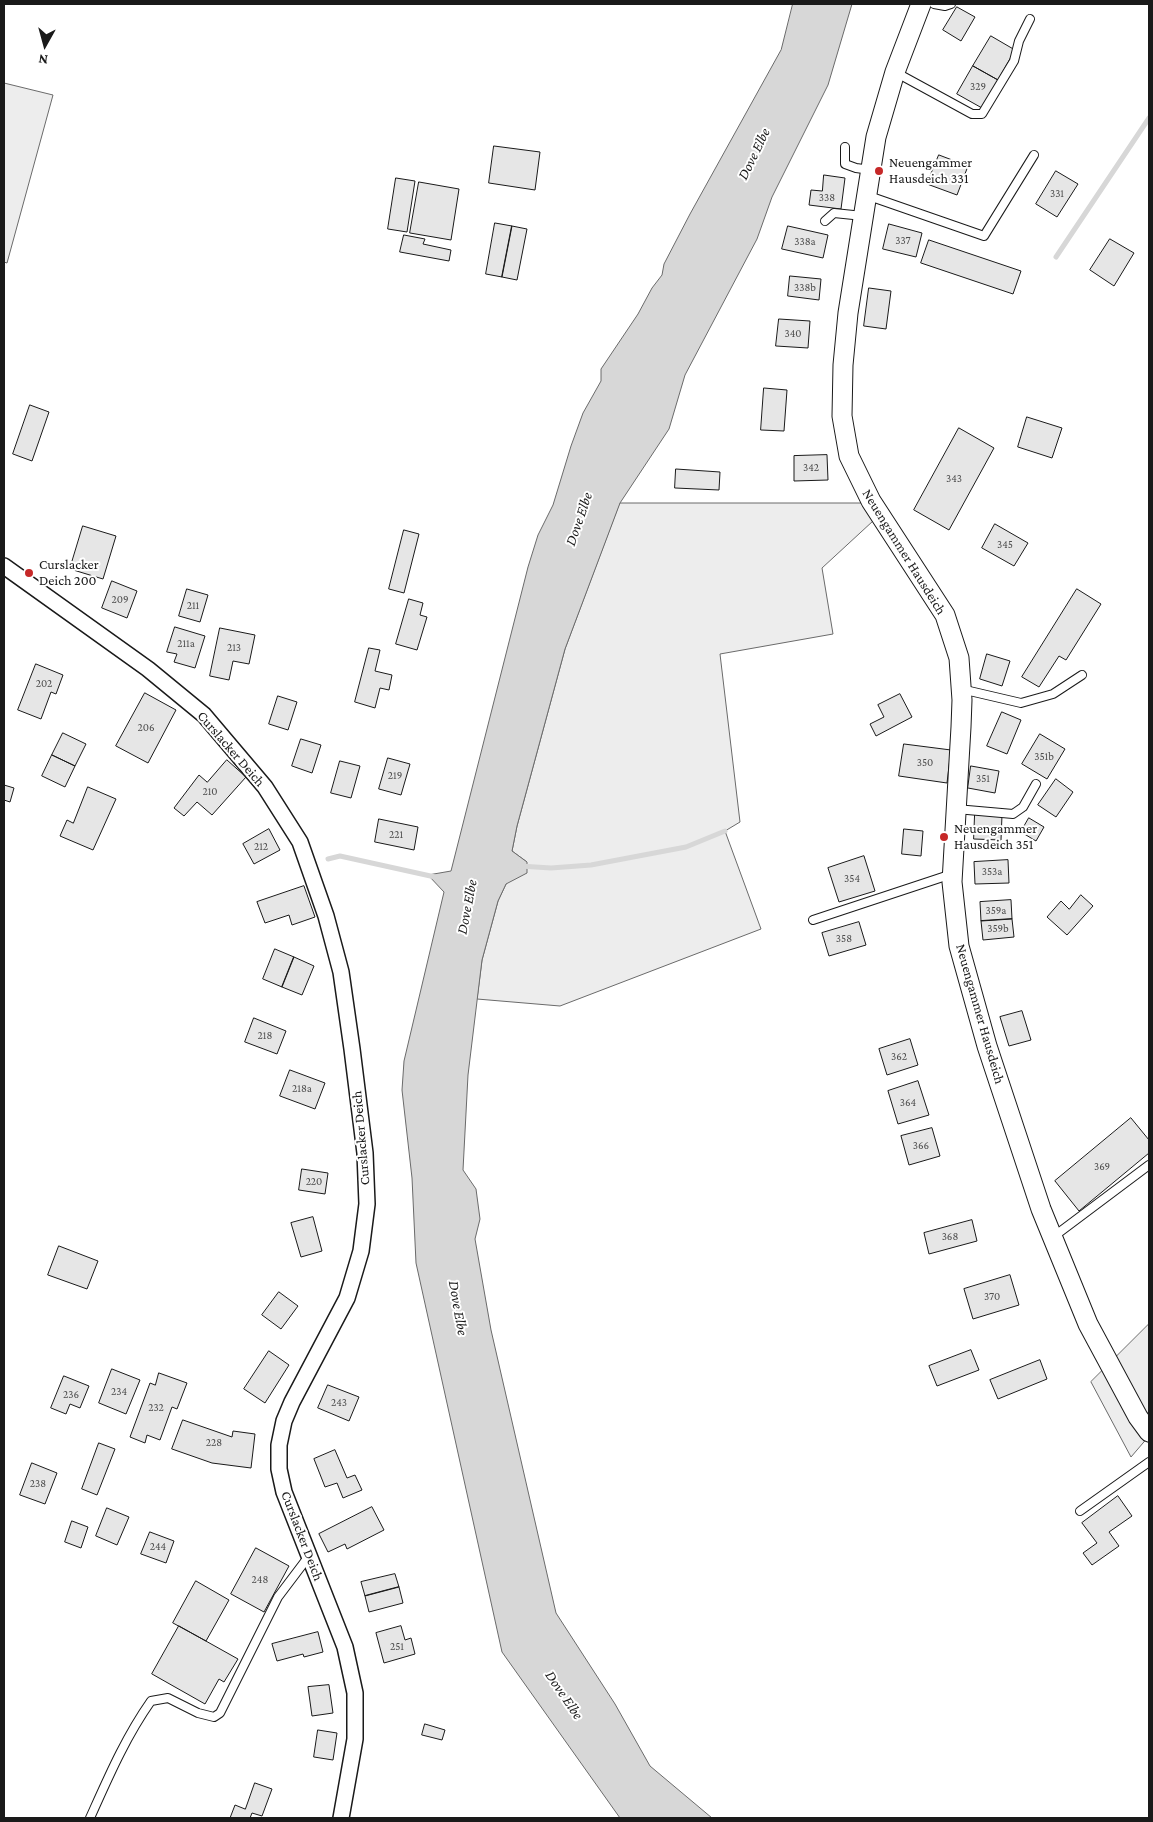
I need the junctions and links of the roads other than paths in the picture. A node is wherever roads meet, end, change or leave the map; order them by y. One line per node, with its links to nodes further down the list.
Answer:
1 (921, 4): 5 (street, Neuengammer Hausdeich)
2 (934, 4): 3 (lane)
3 (951, 4)
4 (1030, 18): 5 (lane)
5 (895, 72): 8 (street, Neuengammer Hausdeich)
6 (845, 147): 8 (lane)
7 (1034, 155): 9 (lane)
8 (870, 170): 9 (street, Neuengammer Hausdeich)
9 (866, 195): 10 (street, Neuengammer Hausdeich)
10 (863, 216): 11 (lane); 14 (street, Neuengammer Hausdeich)
11 (825, 221)
12 (4, 566): 24 (street, Curslacker Deich)
13 (1082, 675): 14 (lane)
14 (961, 689): 16 (street, Neuengammer Hausdeich)
15 (1036, 784): 16 (lane)
16 (956, 809): 17 (street, Neuengammer Hausdeich)
17 (952, 874): 18 (lane); 20 (street, Neuengammer Hausdeich)
18 (813, 920)
19 (1149, 1165): 20 (lane)
20 (1053, 1237): 21 (street, Neuengammer Hausdeich)
21 (1149, 1432)
22 (1149, 1462): 23 (lane)
23 (1080, 1511)
24 (309, 1556): 25 (lane); 26 (street, Curslacker Deich)
25 (90, 1818)
26 (341, 1818)

